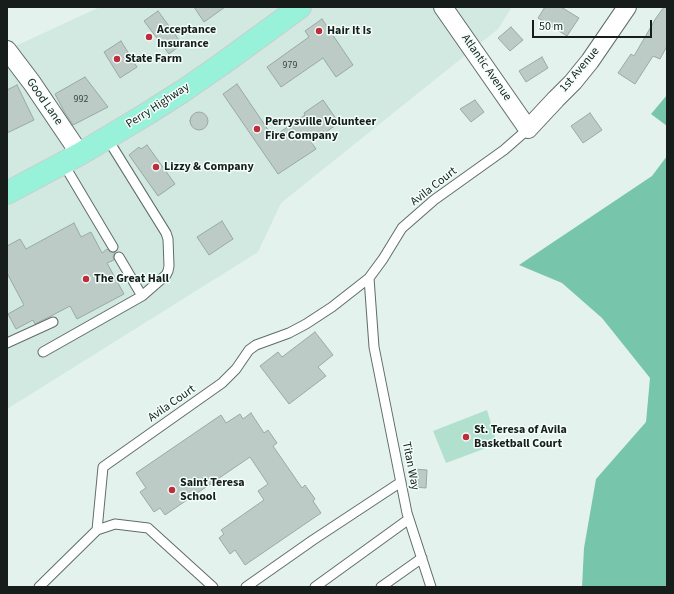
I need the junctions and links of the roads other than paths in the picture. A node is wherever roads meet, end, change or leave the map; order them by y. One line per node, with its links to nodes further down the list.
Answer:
1 (300, 7): 6 (main road, Perry Highway)
2 (443, 7): 5 (street, Atlantic Avenue)
3 (627, 7): 5 (street, 1st Avenue)
4 (7, 50): 7 (street, Good Lane)
5 (528, 129): 11 (lane, Avila Court)
6 (107, 138): 7 (main road, Perry Highway); 12 (lane)
7 (72, 158): 8 (main road, Perry Highway); 9 (lane)
8 (7, 192)
9 (113, 247)
10 (119, 257): 12 (lane)
11 (369, 278): 16 (lane, Titan Way); 18 (lane, Avila Court)
12 (142, 296): 15 (lane)
13 (53, 322): 14 (lane)
14 (7, 343)
15 (43, 352)
16 (400, 482): 17 (lane, Titan Way); 23 (lane)
17 (409, 519): 19 (lane, Titan Way); 24 (lane)
18 (97, 530): 21 (lane); 22 (lane)
19 (422, 558): 20 (lane, Titan Way); 25 (lane)
20 (429, 586)
21 (39, 587)
22 (214, 587)
23 (246, 587)
24 (315, 587)
25 (381, 587)

